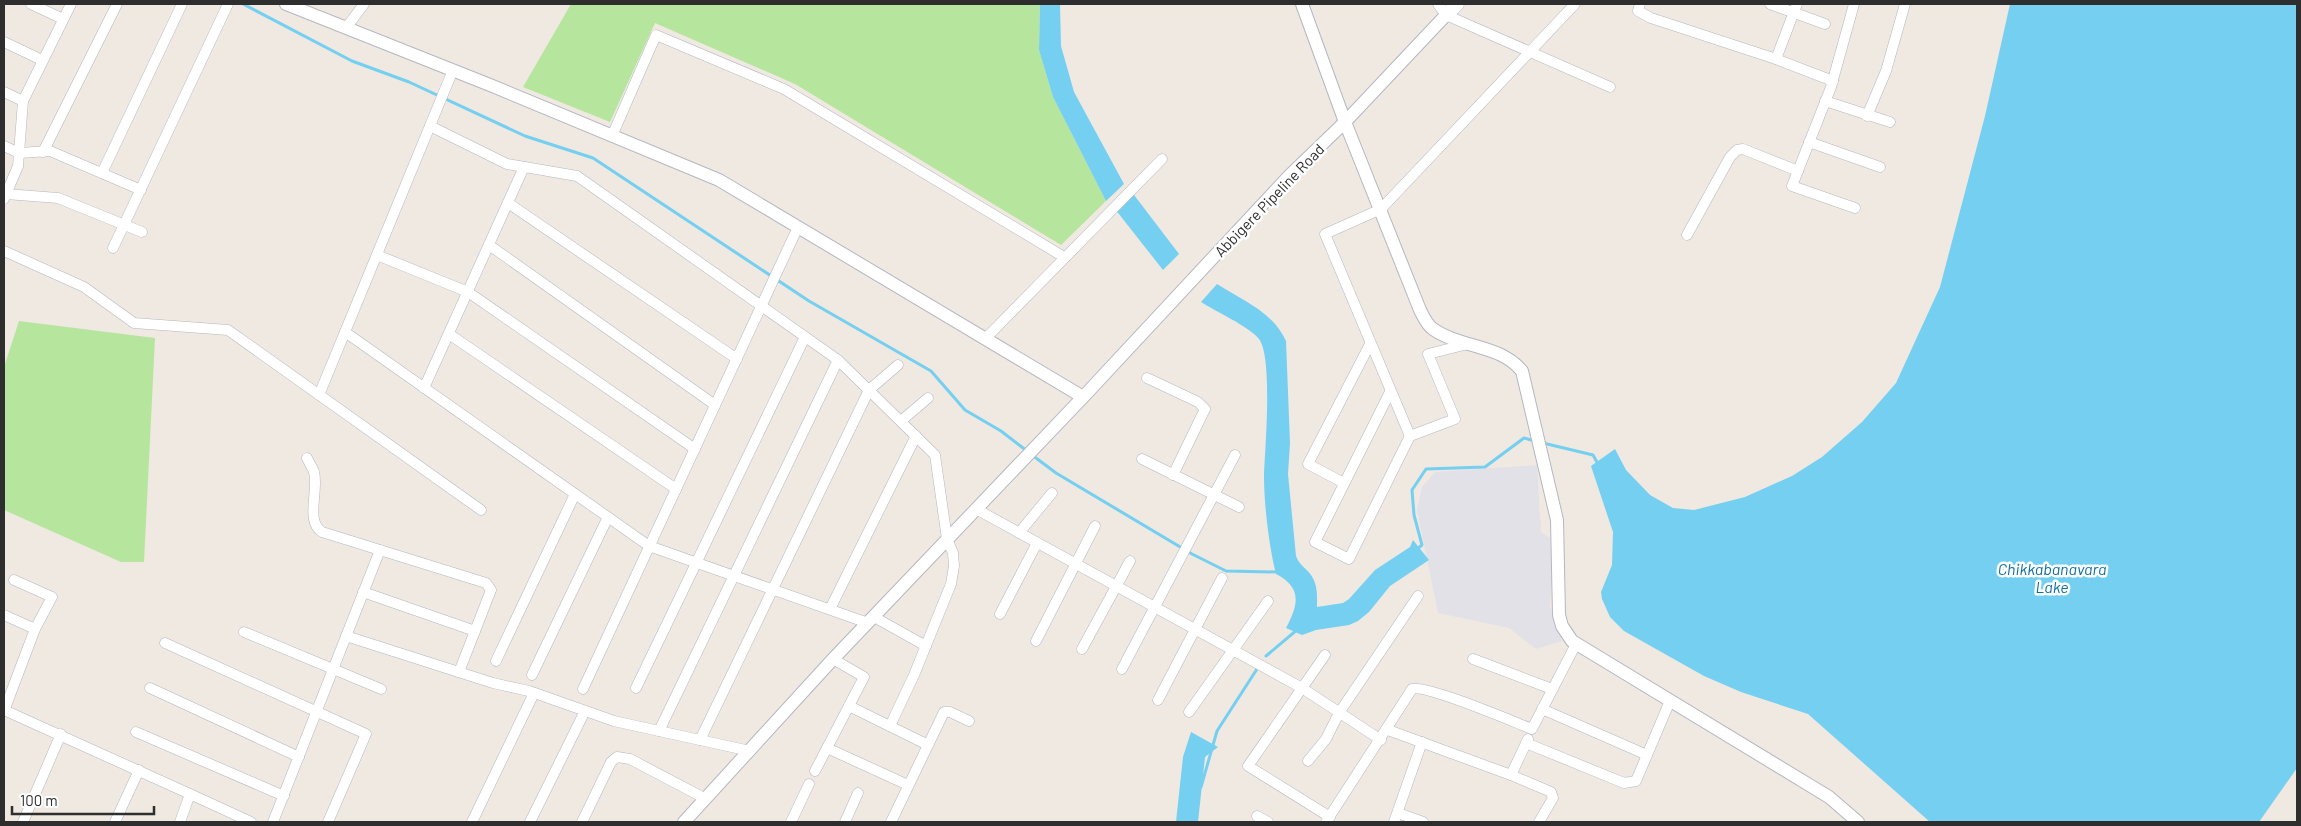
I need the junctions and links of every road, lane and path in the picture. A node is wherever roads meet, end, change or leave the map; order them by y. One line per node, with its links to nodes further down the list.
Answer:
1 (30, 4): 18 (street)
2 (70, 4): 18 (street)
3 (117, 4): 38 (street)
4 (182, 4): 44 (street)
5 (228, 4): 45 (street)
6 (286, 4): 20 (street)
7 (364, 4): 20 (street)
8 (1302, 4): 32 (street)
9 (1438, 4): 17 (street)
10 (1457, 4): 17 (main road, Abbigere Pipeline Road)
11 (1575, 4): 22 (street)
12 (1640, 4): 23 (street)
13 (1770, 4): 16 (street)
14 (1854, 4): 26 (street)
15 (1904, 4): 31 (street)
16 (1795, 8): 19 (street); 23 (street)
17 (1446, 15): 22 (street); 32 (street, Abbigere Pipeline Road)
18 (63, 19): 24 (street)
19 (1826, 24)
20 (346, 28): 25 (street)
21 (4, 42): 24 (street)
22 (1530, 52): 27 (street); 49 (street)
23 (1776, 59): 26 (street)
24 (42, 60): 29 (street)
25 (453, 70): 34 (street); 35 (street)
26 (1833, 81): 30 (street)
27 (1610, 87)
28 (4, 92): 29 (street)
29 (23, 101): 39 (street)
30 (1825, 101): 31 (street); 36 (street)
31 (1867, 116): 33 (street)
32 (1345, 122): 49 (street); 75 (street, Abbigere Pipeline Road)
33 (1890, 122)
34 (430, 126): 41 (street); 57 (street)
35 (612, 136): 51 (street); 58 (street)
36 (1809, 142): 42 (street); 43 (street)
37 (4, 146): 39 (street)
38 (43, 152): 39 (street); 44 (street)
39 (19, 153): 46 (street)
40 (1162, 159): 58 (street)
41 (524, 167): 47 (street); 60 (street)
42 (1880, 167)
43 (1798, 171): 48 (street); 53 (street)
44 (102, 173): 45 (street)
45 (140, 190): 50 (street)
46 (5, 197): 50 (street)
47 (508, 203): 54 (street); 67 (street)
48 (1855, 208)
49 (1380, 209): 65 (street); 66 (street)
50 (124, 225): 52 (street); 55 (street)
51 (798, 227): 60 (street); 64 (street)
52 (142, 232)
53 (1687, 235)
54 (489, 244): 59 (street); 77 (street)
55 (113, 248)
56 (4, 251): 74 (street)
57 (377, 255): 59 (street); 61 (street)
58 (1064, 258): 64 (street)
59 (468, 292): 62 (street); 81 (street)
60 (762, 306): 63 (street); 67 (street)
61 (345, 332): 71 (street); 74 (street)
62 (449, 334): 71 (street); 87 (street)
63 (805, 337): 68 (street); 102 (street)
64 (985, 339): 75 (street)
65 (1370, 344): 73 (street); 86 (street)
66 (1470, 344): 80 (street); 124 (street)
67 (737, 359): 77 (street)
68 (838, 360): 72 (street); 104 (street)
69 (898, 365): 72 (street)
70 (1147, 378): 85 (street)
71 (424, 388): 89 (street)
72 (869, 390): 78 (street); 108 (street)
73 (1390, 392): 80 (street); 86 (street)
74 (319, 395): 92 (street)
75 (1083, 397): 93 (street, Abbigere Pipeline Road)
76 (928, 398): 78 (street)
77 (715, 406): 81 (street)
78 (901, 421): 79 (street)
79 (916, 436): 97 (street); 113 (street)
80 (1410, 436): 86 (street)
81 (695, 450): 87 (street)
82 (1235, 455): 90 (street)
83 (307, 458): 100 (street)
84 (1142, 459): 85 (street)
85 (1173, 475): 90 (street)
86 (1344, 483)
87 (676, 489): 99 (street)
88 (1052, 492): 96 (street)
89 (576, 494): 94 (street); 131 (street)
90 (1212, 495): 91 (street); 112 (street)
91 (1240, 507)
92 (481, 510)
93 (976, 510): 96 (street); 97 (street, Abbigere Pipeline Road)
94 (608, 517): 99 (street); 135 (street)
95 (1095, 526): 103 (street)
96 (1019, 533): 98 (street)
97 (946, 539): 116 (street, Abbigere Pipeline Road); 125 (street)
98 (1038, 543): 103 (street); 114 (street)
99 (649, 546): 102 (street); 140 (street)
100 (380, 550): 109 (street); 119 (street)
101 (1130, 561): 107 (street)
102 (697, 562): 104 (street); 137 (street)
103 (1075, 564): 107 (street); 122 (street)
104 (734, 575): 108 (street); 156 (street)
105 (1222, 578): 117 (street)
106 (14, 580): 118 (street)
107 (1116, 586): 112 (street); 126 (street)
108 (773, 590): 113 (street); 159 (street)
109 (363, 592): 119 (street); 121 (street)
110 (1418, 596): 151 (street)
111 (1268, 601): 127 (street)
112 (1155, 607): 117 (street); 132 (street)
113 (830, 610): 116 (street)
114 (1000, 614)
115 (4, 615): 118 (street)
116 (871, 620): 125 (street); 129 (street, Abbigere Pipeline Road)
117 (1195, 628): 127 (street); 143 (street)
118 (35, 629): 147 (street)
119 (475, 631): 134 (street)
120 (244, 632): 133 (street)
121 (346, 636): 133 (street); 134 (street)
122 (1036, 641)
123 (165, 644): 150 (street)
124 (1576, 644): 141 (street); 144 (street)
125 (926, 646): 153 (street)
126 (1082, 649)
127 (1231, 651): 138 (street); 149 (street)
128 (1325, 655): 138 (street)
129 (833, 659): 145 (street); 165 (street, Abbigere Pipeline Road)
130 (1473, 659): 141 (street)
131 (496, 661)
132 (1122, 669)
133 (333, 670): 139 (street); 150 (street)
134 (459, 672): 142 (street)
135 (532, 674)
136 (150, 688): 167 (street)
137 (636, 688)
138 (1302, 688): 151 (street); 180 (street)
139 (381, 689)
140 (583, 689)
141 (1552, 689): 146 (street)
142 (534, 693): 148 (street); 187 (street)
143 (1158, 700)
144 (1670, 701): 166 (street); 197 (street)
145 (849, 706): 153 (street); 164 (street)
146 (1542, 709): 154 (street); 166 (street)
147 (4, 711): 158 (street)
148 (585, 711): 156 (street); 188 (street)
149 (1189, 712)
150 (316, 713): 167 (street); 186 (street)
151 (1340, 713): 160 (street); 168 (street)
152 (969, 721): 163 (street)
153 (890, 726): 163 (street)
154 (1532, 729): 155 (street); 162 (street)
155 (1388, 730): 160 (street); 161 (street)
156 (659, 731): 159 (street)
157 (136, 732): 176 (street)
158 (61, 734): 169 (street); 181 (street)
159 (700, 740): 165 (street)
160 (1381, 740): 180 (street)
161 (1422, 742): 171 (street); 179 (street)
162 (1526, 743): 166 (street); 171 (street)
163 (928, 745): 173 (street)
164 (827, 748): 170 (street); 173 (street)
165 (750, 751): 177 (street, Abbigere Pipeline Road)
166 (1647, 756)
167 (299, 757): 176 (street)
168 (1308, 761)
169 (139, 770): 175 (street); 182 (street)
170 (815, 771)
171 (1511, 775): 196 (street)
172 (809, 784): 191 (street)
173 (908, 785): 193 (street)
174 (858, 793): 192 (street)
175 (190, 794): 183 (street); 184 (street)
176 (284, 796): 185 (street)
177 (706, 799): 189 (street); 190 (street, Abbigere Pipeline Road)
178 (1257, 816): 194 (street)
179 (1396, 818): 195 (street)
180 (1328, 819)
181 (23, 822)
182 (114, 822)
183 (180, 822)
184 (251, 822)
185 (274, 822)
186 (328, 822)
187 (472, 822)
188 (530, 822)
189 (582, 822)
190 (684, 822)
191 (791, 822)
192 (845, 822)
193 (891, 822)
194 (1268, 822)
195 (1423, 822)
196 (1540, 822)
197 (1858, 822)

